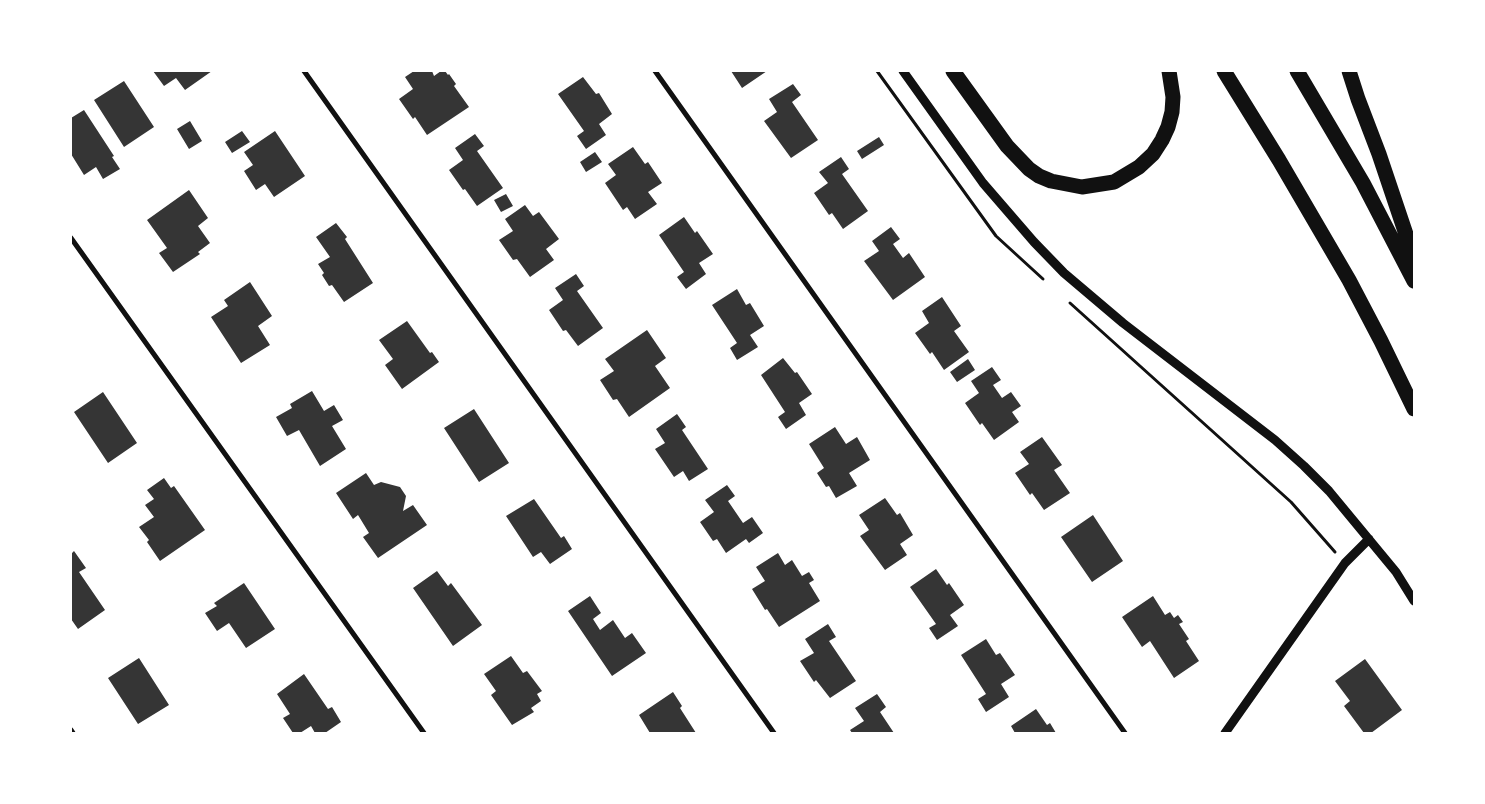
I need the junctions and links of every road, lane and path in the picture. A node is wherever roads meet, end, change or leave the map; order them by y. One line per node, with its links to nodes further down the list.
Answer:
1 (304, 71): 16 (street)
2 (655, 71): 17 (street)
3 (902, 71): 13 (street)
4 (953, 71): 5 (highway)
5 (1168, 71)
6 (1224, 71): 12 (highway)
7 (1297, 71): 11 (highway)
8 (1349, 71): 10 (highway)
9 (71, 238): 15 (street)
10 (1414, 258)
11 (1414, 281)
12 (1414, 409)
13 (1369, 539): 14 (street); 18 (street)
14 (1414, 601)
15 (424, 733)
16 (774, 733)
17 (1125, 733)
18 (1226, 733)

